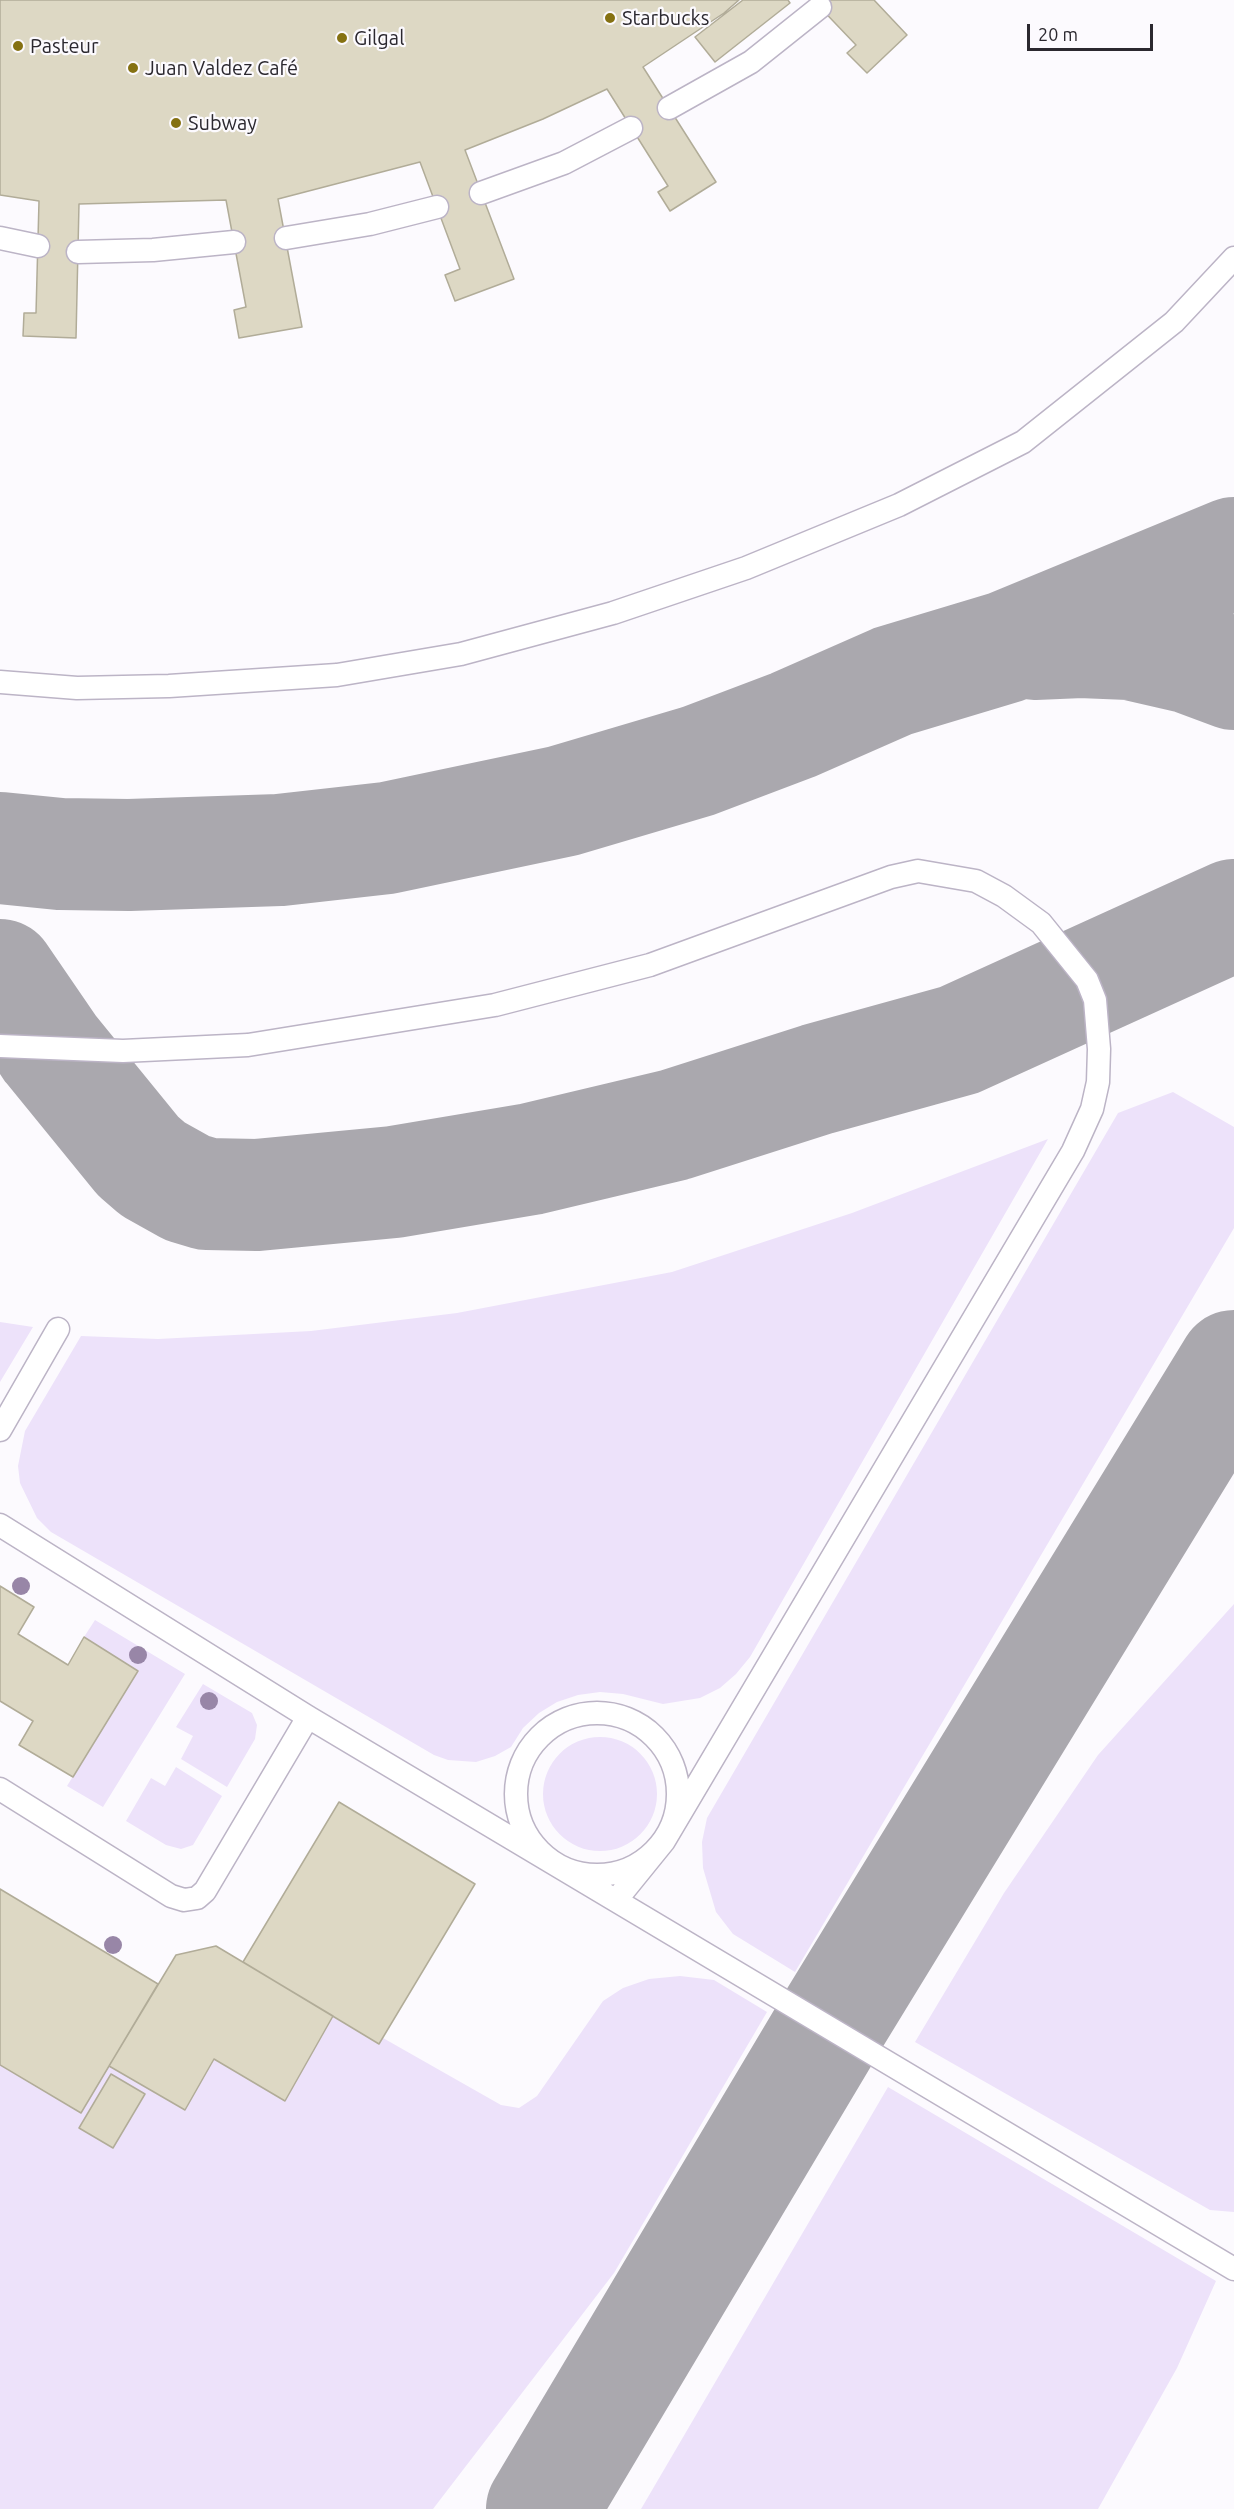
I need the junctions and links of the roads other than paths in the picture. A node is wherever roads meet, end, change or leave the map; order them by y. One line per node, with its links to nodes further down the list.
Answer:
1 (820, 7): 2 (lane)
2 (669, 108)
3 (632, 128): 4 (lane)
4 (481, 193)
5 (437, 207): 7 (lane)
6 (0, 238): 9 (lane)
7 (286, 238)
8 (234, 242): 10 (lane)
9 (38, 246)
10 (78, 252)
11 (1234, 258): 12 (lane)
12 (0, 682)
13 (0, 1046): 19 (lane)
14 (58, 1329): 15 (lane)
15 (0, 1430)
16 (0, 1525): 17 (lane)
17 (308, 1717): 18 (lane); 20 (lane)
18 (0, 1789)
19 (664, 1841): 20 (lane); 20 (lane); 21 (lane)
20 (554, 1862): 21 (lane)
21 (617, 1899): 22 (lane)
22 (1234, 2270)

